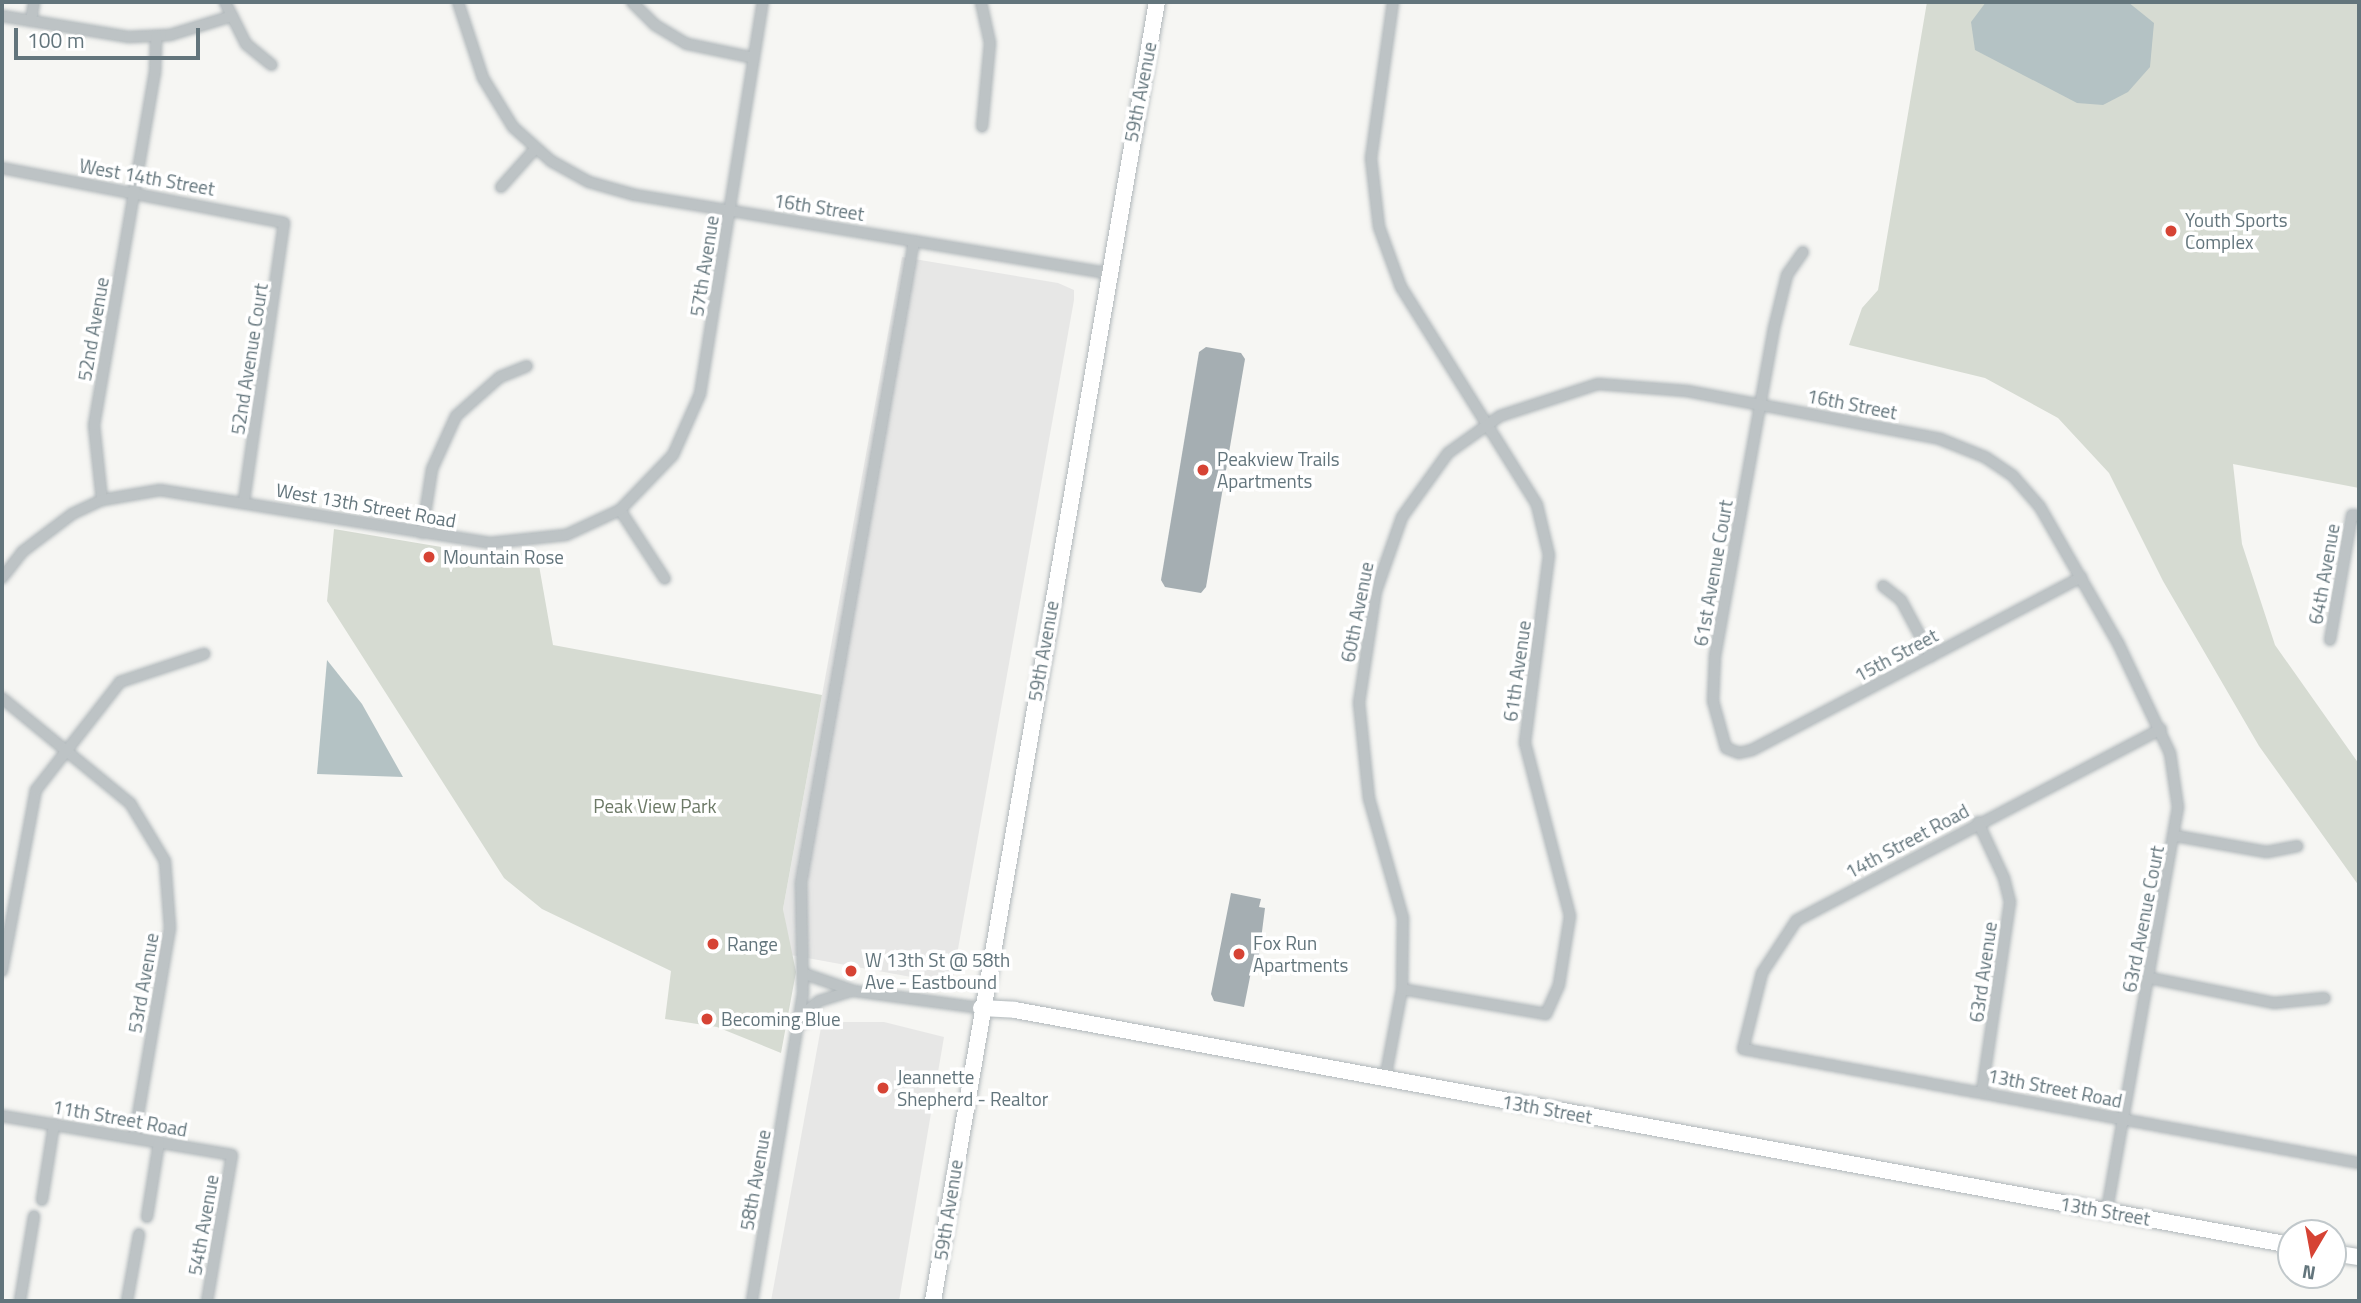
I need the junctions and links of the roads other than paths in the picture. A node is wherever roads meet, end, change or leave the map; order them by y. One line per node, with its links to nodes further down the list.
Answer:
1 (34, 2): 11 (street)
2 (225, 2): 10 (street)
3 (458, 2): 16 (street, 16th Street)
4 (632, 2): 13 (street)
5 (763, 2): 13 (street, 57th Avenue)
6 (981, 2): 15 (street)
7 (1157, 2): 24 (street, 59th Avenue)
8 (1393, 2): 27 (street)
9 (2, 16): 11 (street)
10 (232, 16): 12 (street); 14 (street)
11 (31, 21): 12 (street)
12 (156, 37): 19 (street, 52nd Avenue)
13 (754, 58): 20 (street, 57th Avenue)
14 (272, 65)
15 (982, 127)
16 (535, 149): 18 (street); 20 (street, 16th Street)
17 (2, 168): 19 (street, West 14th Street)
18 (502, 187)
19 (134, 192): 21 (street, West 14th Street); 28 (street, 52nd Avenue)
20 (731, 211): 22 (street, 16th Street); 30 (street, 57th Avenue)
21 (284, 223): 29 (street, 52nd Avenue Court)
22 (914, 241): 24 (street, 16th Street); 49 (street, 58th Avenue)
23 (1803, 252): 26 (street, 61st Avenue Court)
24 (1108, 273): 54 (street, 59th Avenue)
25 (527, 366): 32 (street)
26 (1760, 404): 27 (street, 16th Street); 33 (street, 16th Street); 44 (street, 61st Avenue Court)
27 (1486, 424): 51 (street, 60th Avenue); 51 (street, 61th Avenue)
28 (102, 500): 29 (street, West 13th Street Road); 34 (street)
29 (244, 501): 32 (street, West 13th Street Road)
30 (620, 510): 32 (street, West 13th Street Road); 35 (street)
31 (2356, 515): 37 (street, 64th Avenue)
32 (422, 533)
33 (2081, 577): 38 (street, 16th Street); 40 (street, 15th Street)
34 (2, 578)
35 (665, 579)
36 (1883, 586): 40 (street)
37 (2330, 640)
38 (2118, 643): 42 (street, 63rd Avenue Court)
39 (204, 654): 43 (street)
40 (1931, 656): 44 (street, 15th Street)
41 (2, 698): 43 (street)
42 (2161, 729): 45 (street, 14th Street Road); 46 (street, 63rd Avenue Court)
43 (64, 748): 48 (street); 62 (street, 53rd Avenue)
44 (1726, 748)
45 (1978, 822): 55 (street, 14th Street Road); 58 (street, 63rd Avenue)
46 (2176, 836): 47 (street); 50 (street, 63rd Avenue Court)
47 (2297, 846)
48 (2, 971)
49 (804, 974): 52 (street, 13th Street); 56 (street, 58th Avenue)
50 (2150, 978): 53 (street); 60 (street, 63rd Avenue Court)
51 (1402, 989): 57 (street, 60th Avenue)
52 (854, 991): 54 (street, 13th Street); 56 (street, 58th Avenue)
53 (2325, 999)
54 (981, 1008): 57 (street, 13th Street); 76 (street, 59th Avenue)
55 (1743, 1049): 58 (street, 13th Street Road)
56 (792, 1064): 75 (street, 58th Avenue)
57 (1385, 1079): 67 (street, 13th Street)
58 (1982, 1092): 60 (street, 13th Street Road)
59 (2, 1115): 61 (street, 11th Street Road)
60 (2124, 1119): 65 (street, 13th Street Road); 67 (street, 63rd Avenue Court)
61 (54, 1124): 62 (street, 11th Street Road); 66 (street)
62 (134, 1138): 63 (street, 11th Street Road)
63 (159, 1142): 64 (street, 11th Street Road); 69 (street)
64 (232, 1155): 74 (street, 54th Avenue)
65 (2359, 1163)
66 (42, 1200)
67 (2107, 1211): 71 (street, 13th Street)
68 (34, 1216): 72 (street)
69 (148, 1217)
70 (139, 1234): 73 (street)
71 (2277, 1242)
72 (19, 1301)
73 (127, 1301)
74 (207, 1301)
75 (752, 1301)
76 (933, 1301)

